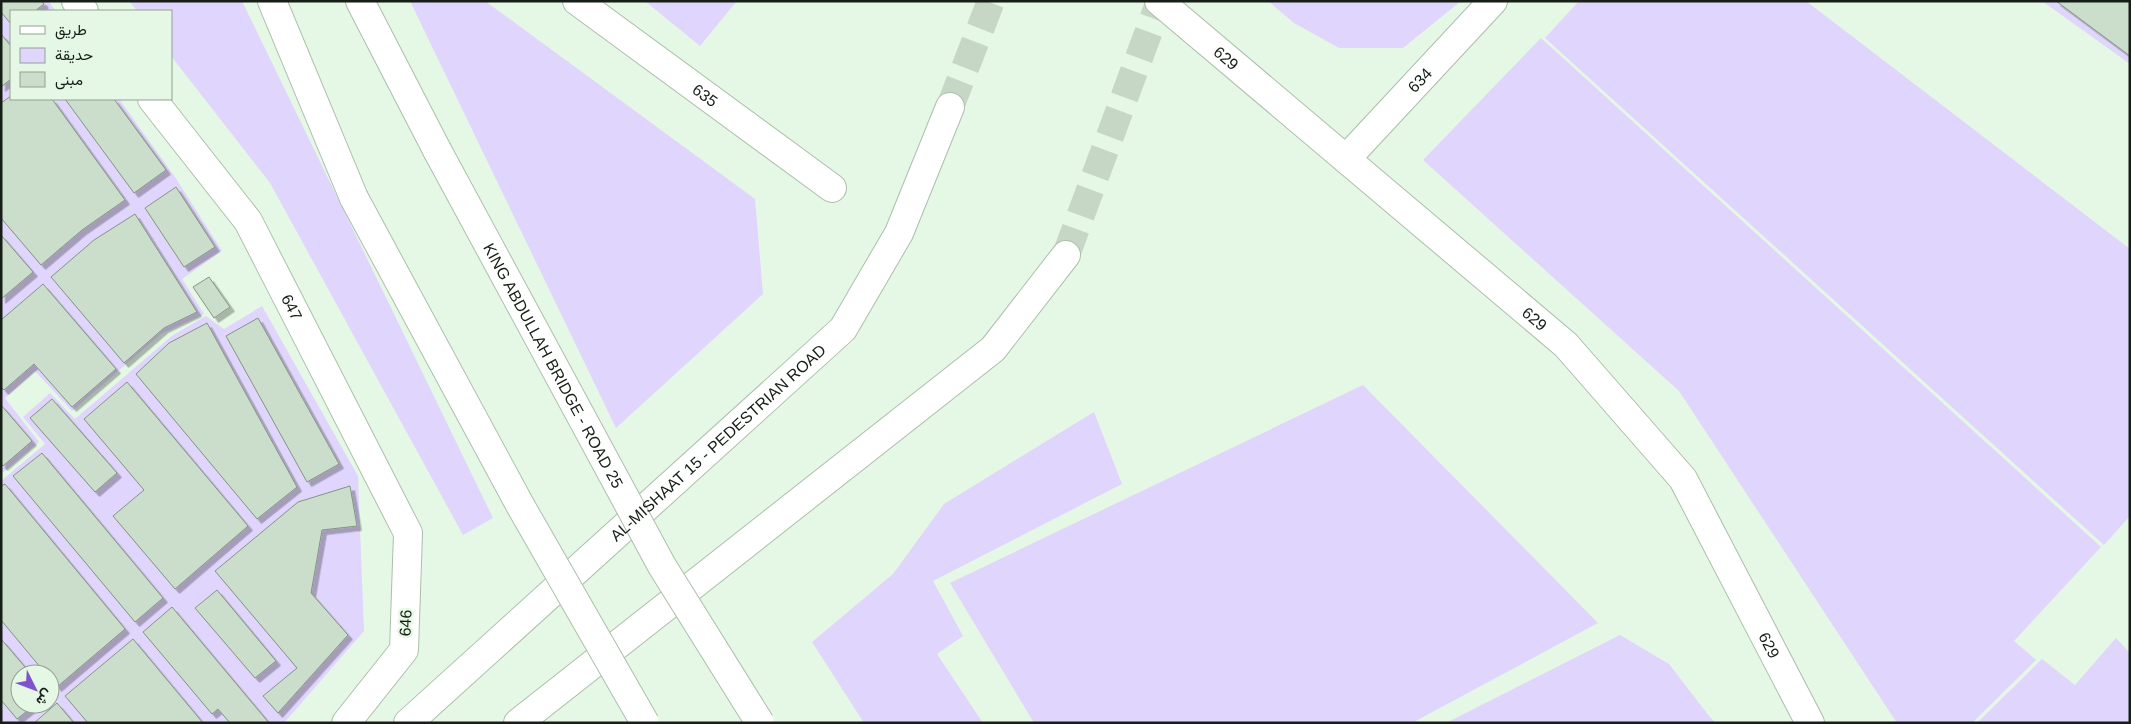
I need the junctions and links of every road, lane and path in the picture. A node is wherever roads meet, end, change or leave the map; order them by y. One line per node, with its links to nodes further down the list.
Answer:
1 (272, 1): 15 (street, bridge)
2 (360, 1): 16 (street, KING ABDULLAH BRIDGE - ROAD 25, bridge)
3 (577, 1): 9 (street, 635)
4 (1159, 1): 8 (street, 629)
5 (1493, 1): 8 (street, 634)
6 (153, 100): 11 (street, 647)
7 (950, 107): 13 (street, AL-MISHAAT 15 - PEDESTRIAN ROAD)
8 (1346, 159): 17 (street, 629)
9 (832, 188)
10 (1066, 254): 14 (street)
11 (408, 532): 12 (street, 646)
12 (346, 723)
13 (408, 723)
14 (518, 723)
15 (645, 723)
16 (760, 723)
17 (1810, 723)

